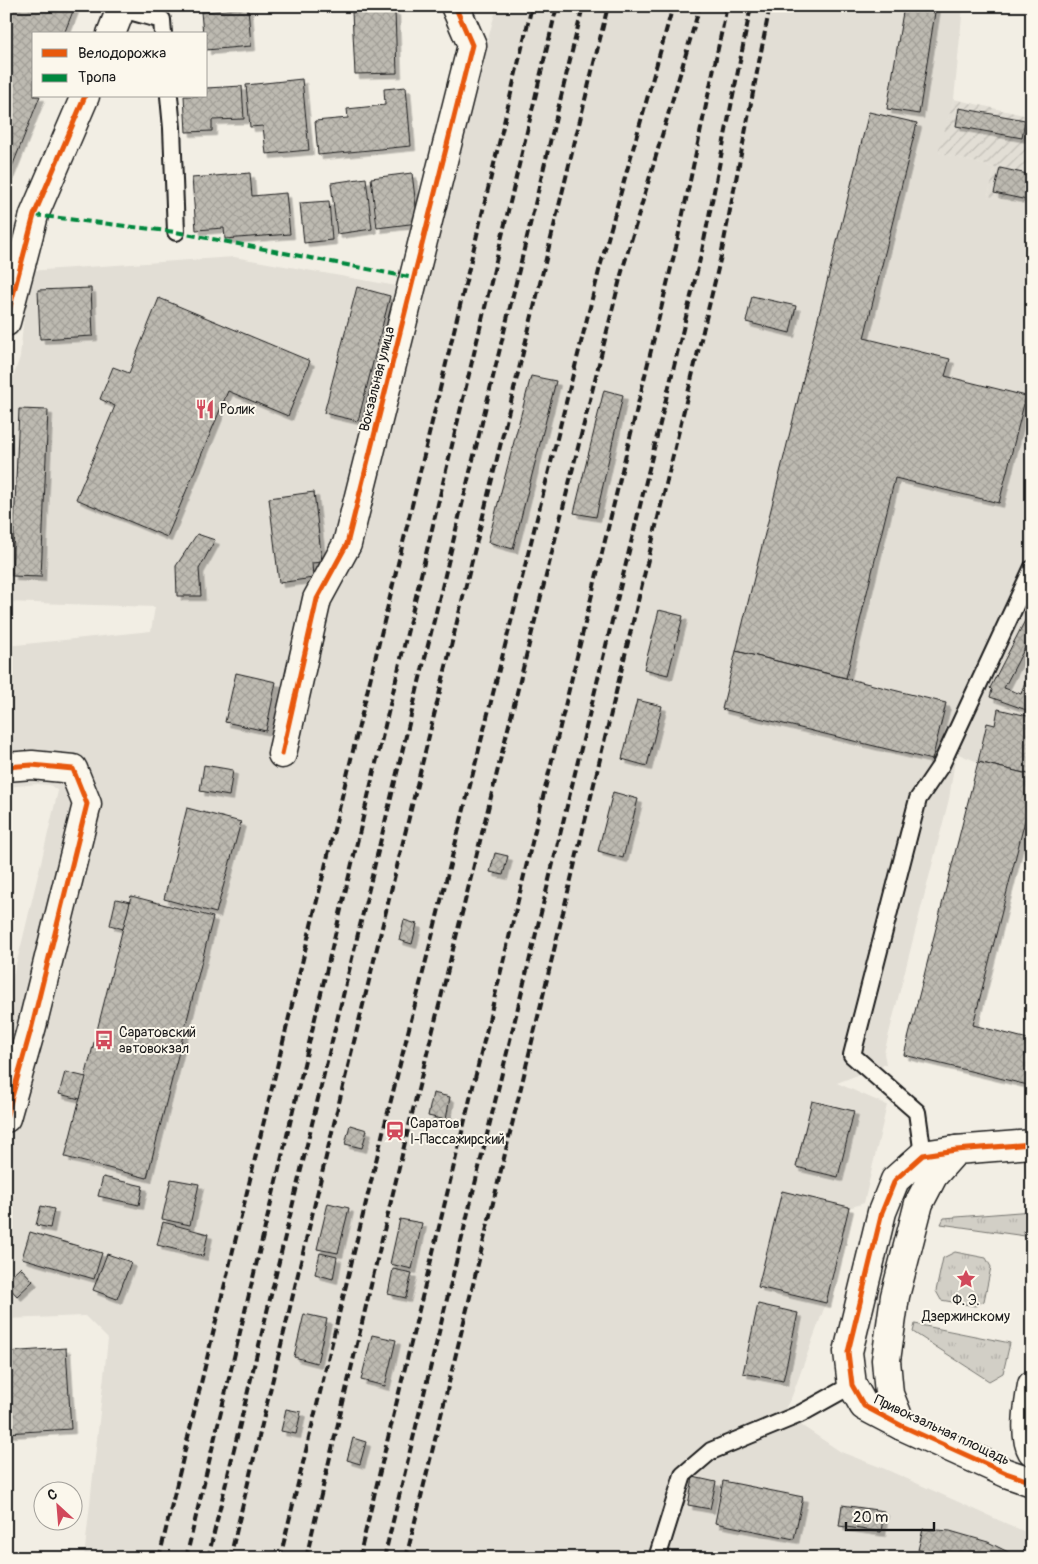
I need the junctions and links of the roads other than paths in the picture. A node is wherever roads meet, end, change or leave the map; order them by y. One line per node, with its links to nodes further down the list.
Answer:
1 (455, 6): 10 (street, Вокзальная улица)
2 (122, 8): 3 (street); 4 (lane)
3 (112, 32)
4 (163, 32)
5 (83, 98): 8 (street)
6 (169, 98): 7 (lane)
7 (176, 232)
8 (6, 322)
9 (1032, 569): 15 (lane)
10 (282, 754)
11 (6, 767): 12 (street)
12 (6, 1118)
13 (1032, 1144): 14 (street)
14 (956, 1150): 15 (street); 18 (street)
15 (923, 1155): 16 (street, Привокзальная площадь)
16 (852, 1384): 18 (street, Привокзальная площадь); 21 (lane)
17 (1032, 1385): 19 (street)
18 (902, 1426): 20 (street, Привокзальная площадь)
19 (1032, 1451)
20 (1032, 1482)
21 (657, 1558)

